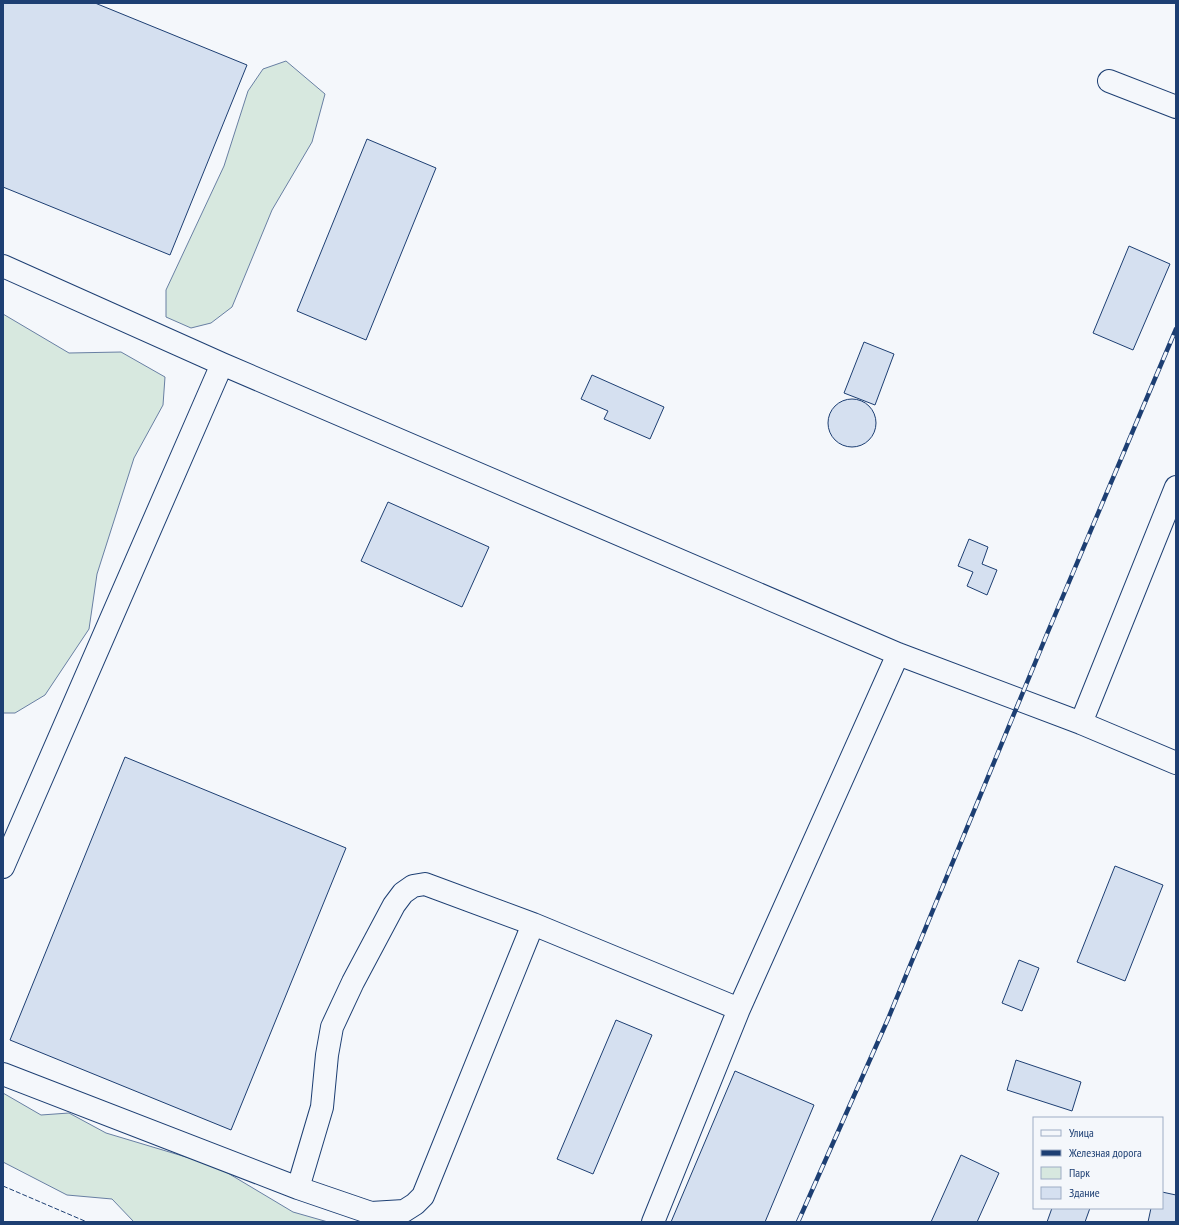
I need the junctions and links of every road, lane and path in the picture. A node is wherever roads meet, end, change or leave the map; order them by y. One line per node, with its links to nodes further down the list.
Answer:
1 (1109, 81): 2 (lane)
2 (1176, 107)
3 (3, 266): 4 (lane)
4 (222, 364): 6 (lane); 9 (lane)
5 (1176, 487): 7 (lane)
6 (898, 654): 7 (lane); 11 (lane)
7 (1081, 723): 8 (lane)
8 (1176, 762)
9 (3, 867)
10 (533, 924): 11 (lane); 13 (lane); 13 (lane)
11 (739, 1009): 14 (lane)
12 (3, 1074): 13 (lane)
13 (298, 1188)
14 (653, 1222)

